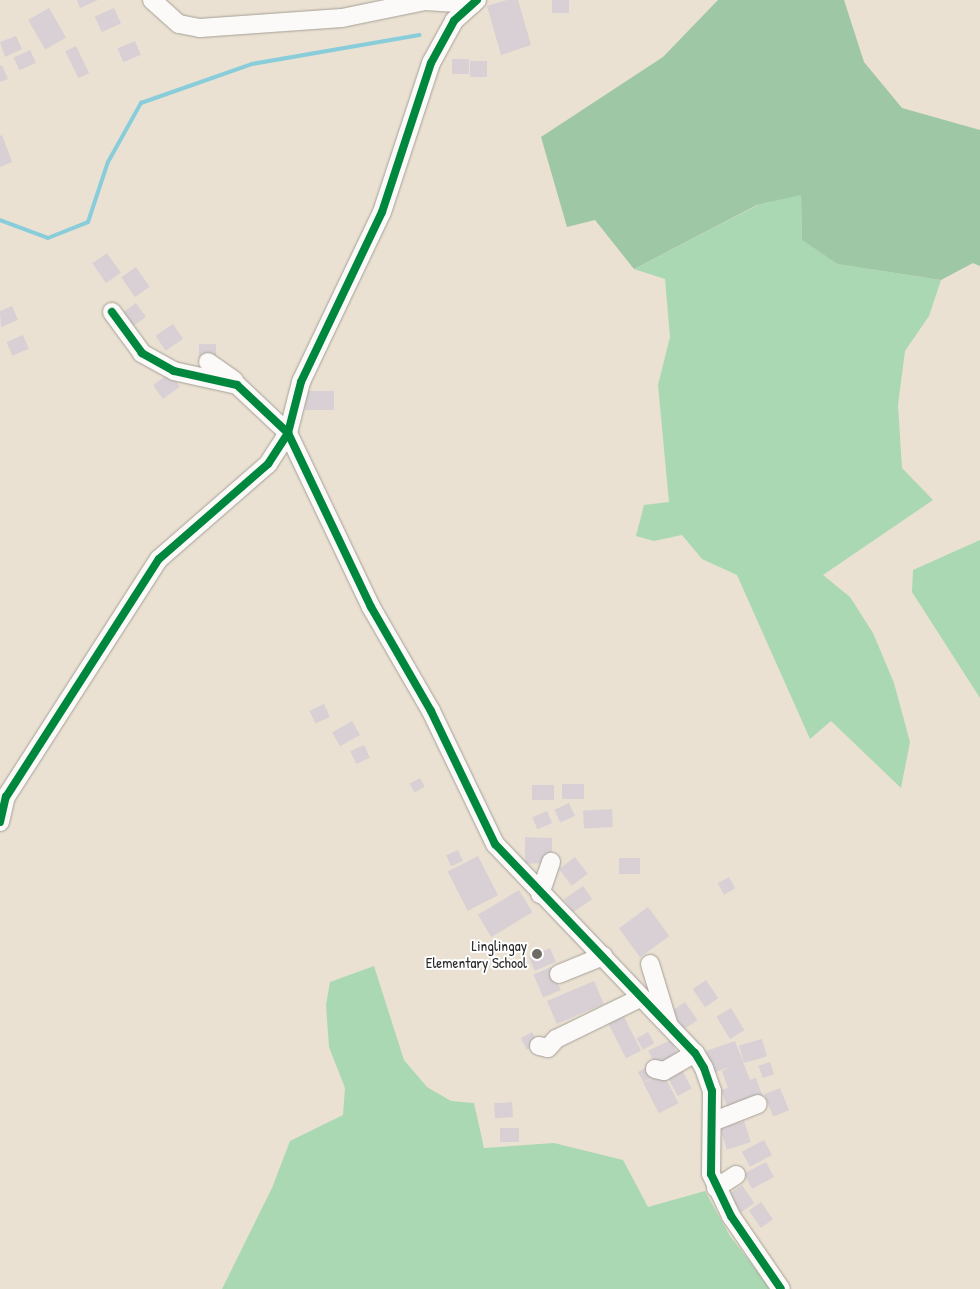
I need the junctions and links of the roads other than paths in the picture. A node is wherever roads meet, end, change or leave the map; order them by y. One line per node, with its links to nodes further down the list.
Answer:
1 (152, 0): 2 (street)
2 (475, 2): 6 (street)
3 (112, 312): 5 (street)
4 (208, 362): 5 (street)
5 (237, 385): 6 (street)
6 (288, 433): 7 (street); 9 (street)
7 (0, 822)
8 (551, 862): 9 (street)
9 (540, 894): 10 (street)
10 (603, 956): 12 (street); 13 (street)
11 (650, 964): 14 (street)
12 (559, 974)
13 (640, 998): 14 (street); 15 (street)
14 (668, 1024): 16 (street)
15 (539, 1046)
16 (695, 1053): 17 (street); 19 (street)
17 (655, 1070)
18 (758, 1104): 19 (street)
19 (712, 1122): 21 (street)
20 (736, 1175): 21 (street)
21 (716, 1188): 22 (street)
22 (781, 1289)

